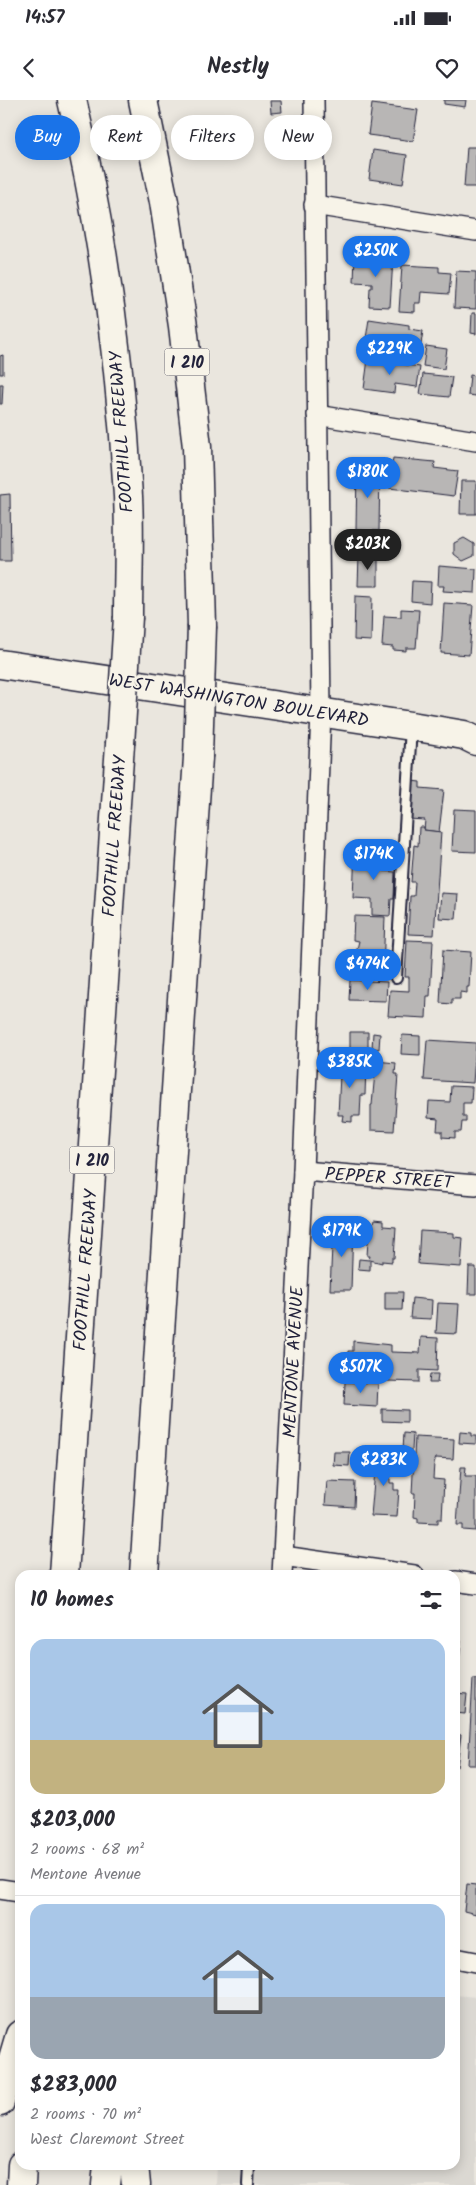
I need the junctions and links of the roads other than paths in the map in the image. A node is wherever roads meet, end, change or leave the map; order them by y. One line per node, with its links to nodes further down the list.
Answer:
1 (72, 100): 16 (main road, FOOTHILL FREEWAY / I 210, bridge)
2 (143, 100): 17 (main road, I 210, bridge)
3 (314, 100): 4 (street, MENTONE AVENUE)
4 (314, 205): 5 (street); 6 (street, MENTONE AVENUE)
5 (476, 231)
6 (317, 415): 7 (street); 9 (street, MENTONE AVENUE)
7 (476, 440)
8 (0, 664): 9 (main road, WEST WASHINGTON BOULEVARD)
9 (321, 712): 10 (main road, WEST WASHINGTON BOULEVARD); 13 (street, MENTONE AVENUE)
10 (411, 726): 11 (main road, WEST WASHINGTON BOULEVARD); 12 (lane)
11 (472, 736)
12 (396, 978)
13 (302, 1171): 14 (street, PEPPER STREET); 15 (street, MENTONE AVENUE)
14 (476, 1185)
15 (283, 1556): 18 (street, MENTONE AVENUE); 19 (street)
16 (64, 1570)
17 (144, 1570)
18 (282, 1570)
19 (380, 1570)
20 (460, 1582): 21 (street)
21 (476, 1584)
22 (0, 1889): 23 (street)
23 (15, 1891)
24 (460, 1959): 25 (street)
25 (476, 1962)
26 (15, 2052): 27 (main road)
27 (0, 2102)
28 (22, 2170): 32 (main road)
29 (108, 2170): 33 (main road)
30 (134, 2170): 34 (main road)
31 (249, 2170): 35 (lane)
32 (21, 2185)
33 (106, 2185)
34 (136, 2185)
35 (248, 2185)

